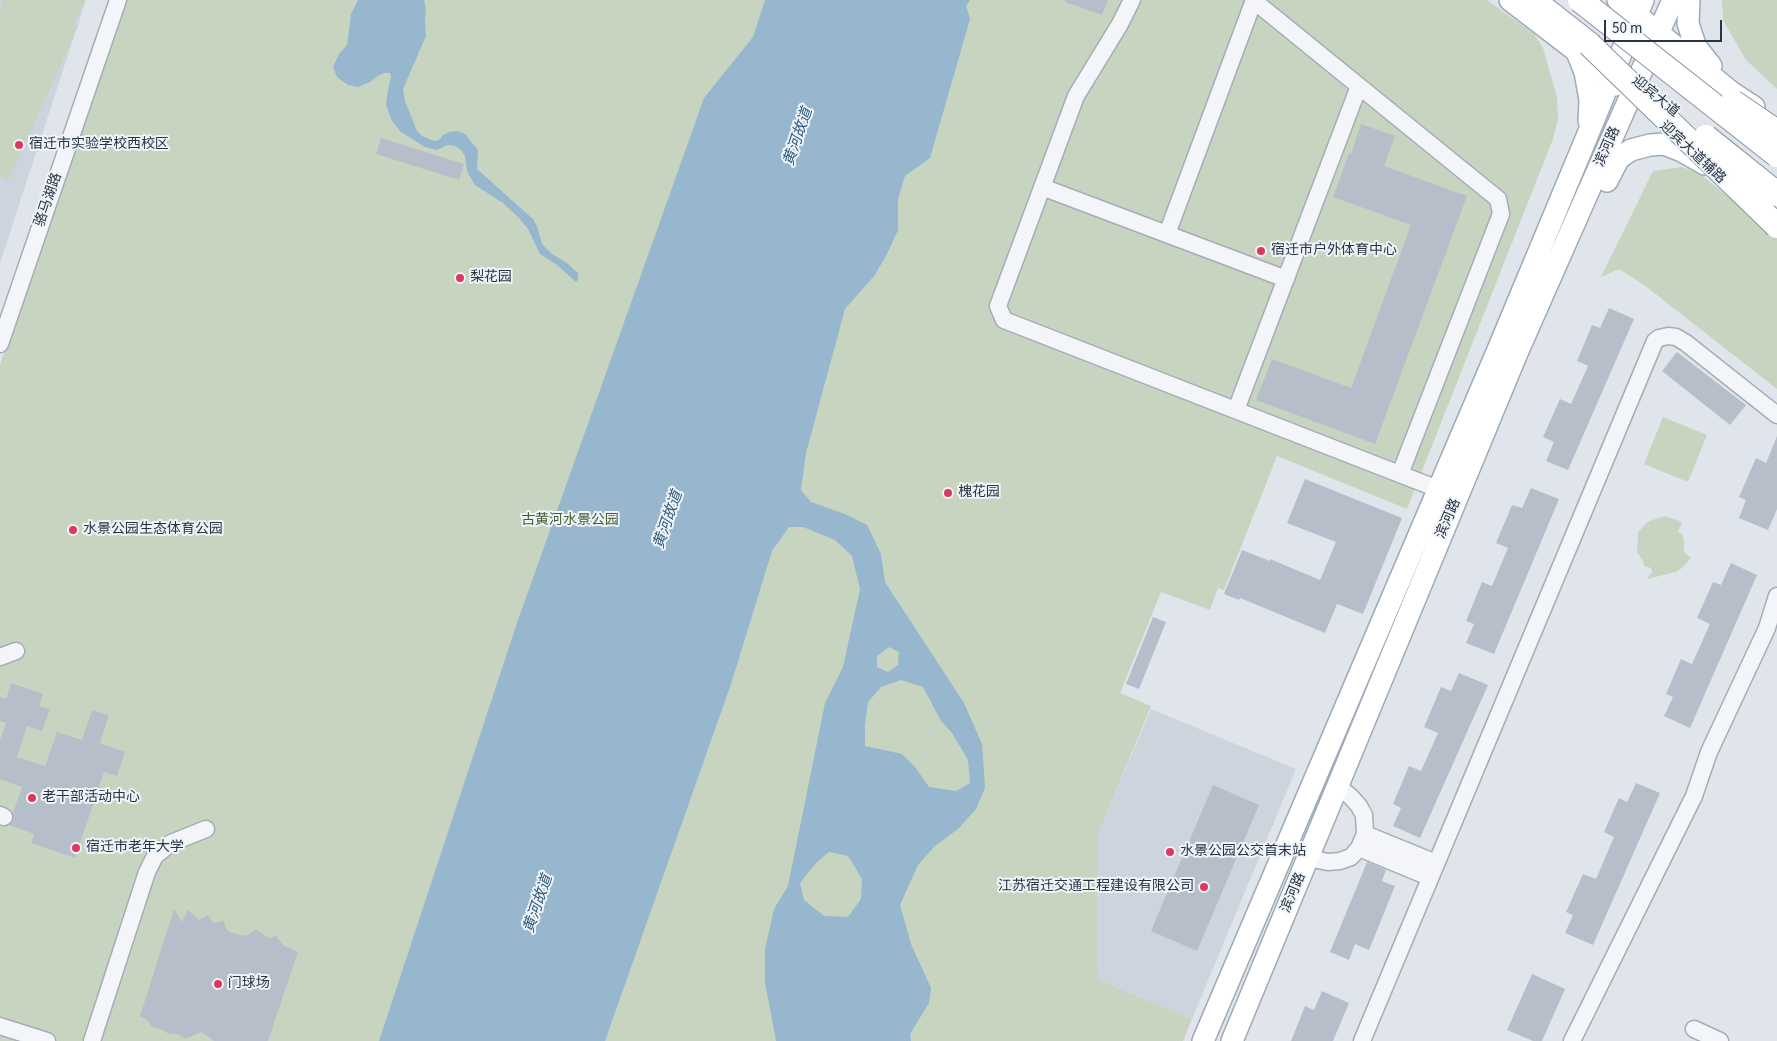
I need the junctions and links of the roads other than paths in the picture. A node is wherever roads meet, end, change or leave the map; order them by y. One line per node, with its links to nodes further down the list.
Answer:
1 (118, 0): 29 (street, 骆马湖路)
2 (1132, 0): 23 (street)
3 (1253, 0): 15 (street); 26 (street)
4 (1510, 0): 13 (main road, 迎宾大道辅路)
5 (1533, 0): 13 (highway, 迎宾大道)
6 (1580, 0): 21 (highway, bridge)
7 (1602, 0): 19 (highway, bridge)
8 (1618, 0): 11 (main road)
9 (1673, 0): 12 (main road, 滨河路)
10 (1689, 0): 16 (main road)
11 (1640, 7): 12 (main road); 14 (main road, 滨河路)
12 (1659, 32): 16 (main road); 17 (main road, 滨河路)
13 (1583, 48): 14 (main road, 迎宾大道辅路); 20 (main road); 24 (highway, 迎宾大道, bridge); 25 (highway, bridge)
14 (1610, 80): 17 (main road, 迎宾大道辅路); 20 (main road, 滨河路)
15 (1359, 86): 28 (street); 33 (street)
16 (1732, 92): 18 (main road)
17 (1630, 97): 22 (main road, 迎宾大道辅路); 30 (main road, 滨河路)
18 (1777, 123)
19 (1777, 132)
20 (1588, 134): 34 (main road, 滨河路)
21 (1777, 155)
22 (1706, 164): 27 (main road, 迎宾大道辅路); 30 (main road)
23 (1042, 187): 26 (street); 31 (street)
24 (1777, 194)
25 (1777, 226)
26 (1167, 234): 28 (street)
27 (1777, 236)
28 (1286, 279): 31 (street)
29 (0, 344)
30 (1497, 403): 38 (main road, 滨河路)
31 (1236, 410): 33 (street)
32 (1777, 415): 42 (street)
33 (1400, 474): 34 (street)
34 (1438, 489): 47 (main road, 滨河路)
35 (1777, 596): 50 (street)
36 (16, 651): 37 (street)
37 (0, 657)
38 (1338, 786): 40 (street); 41 (main road, 滨河路)
39 (206, 829): 46 (street)
40 (1362, 841): 41 (street); 42 (street)
41 (1308, 858): 48 (main road, 滨河路)
42 (1433, 870): 49 (street)
43 (0, 1026): 45 (street)
44 (1694, 1029): 51 (street)
45 (47, 1041)
46 (92, 1041)
47 (1203, 1041)
48 (1232, 1041)
49 (1362, 1041)
50 (1572, 1041)
51 (1720, 1041)

